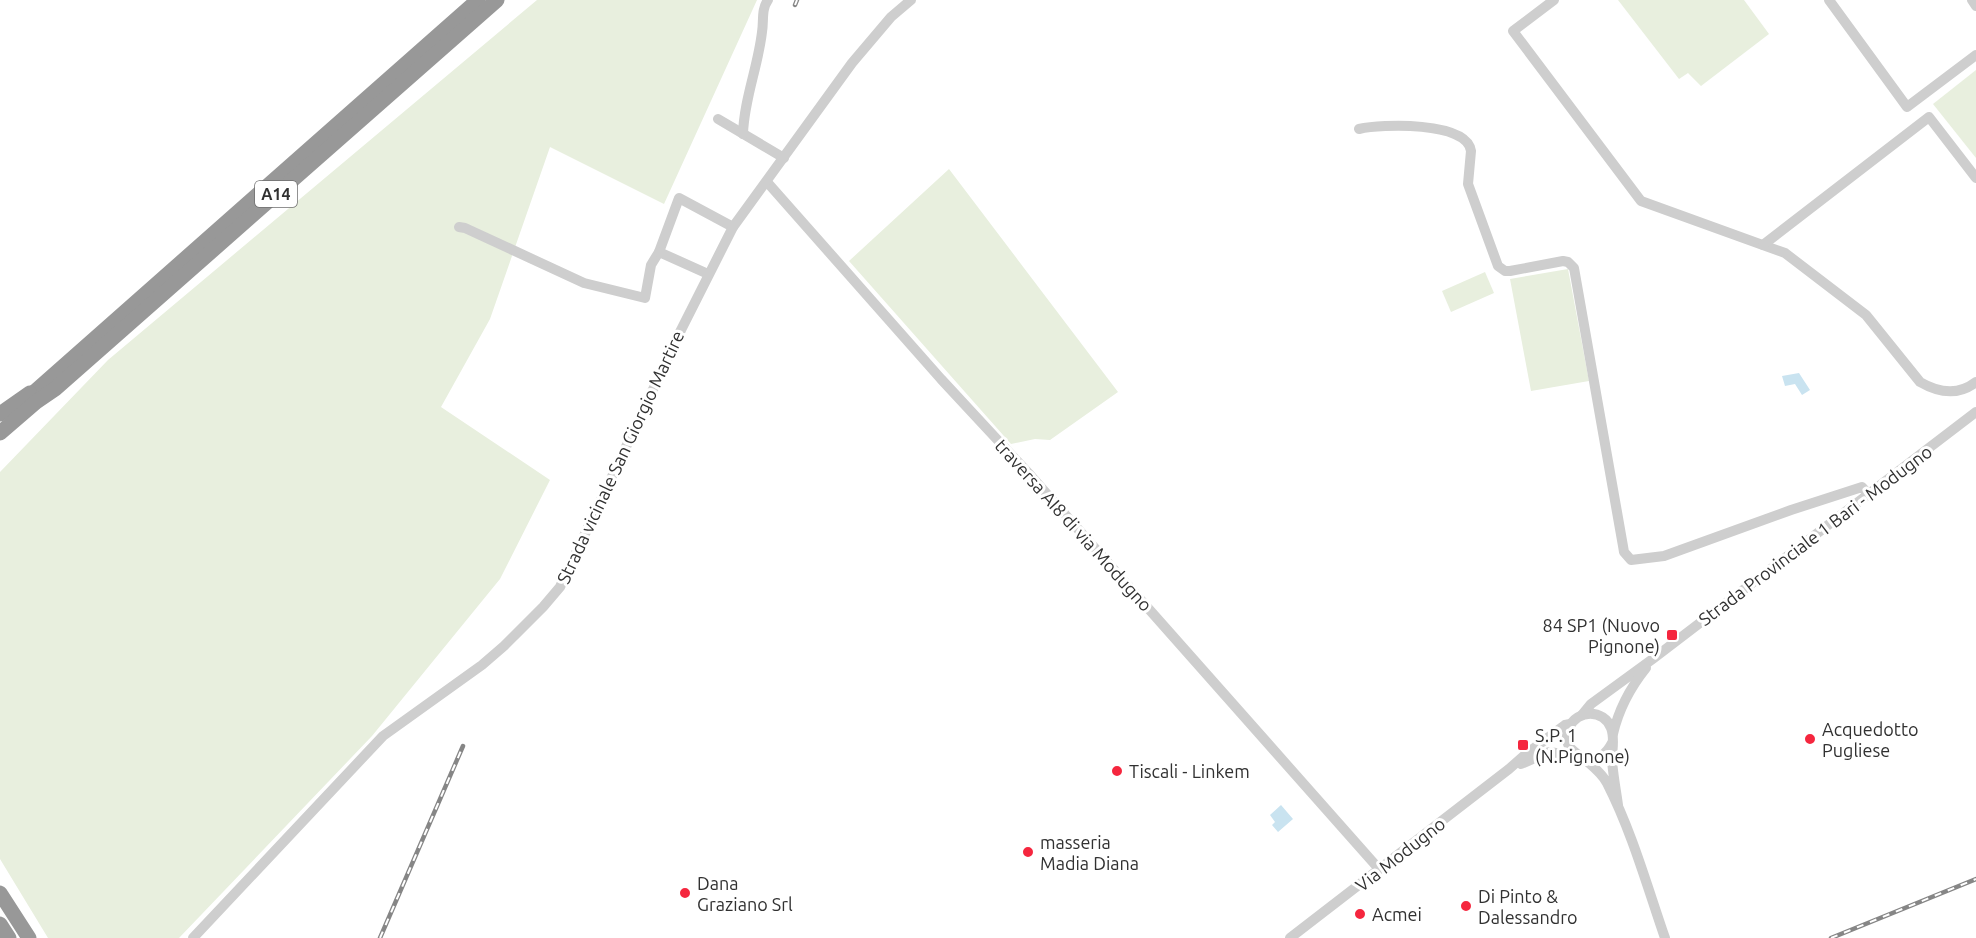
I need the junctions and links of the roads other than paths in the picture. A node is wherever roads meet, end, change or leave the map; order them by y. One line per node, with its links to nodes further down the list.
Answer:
1 (478, 0): 22 (highway, A14)
2 (497, 0): 22 (highway, A14)
3 (768, 0): 12 (street)
4 (911, 0): 13 (street, Strada vicinale San Giorgio Martire)
5 (1554, 0): 18 (street)
6 (1829, 0): 9 (street)
7 (1972, 0): 8 (street)
8 (1976, 6)
9 (1976, 56)
10 (718, 119): 12 (street)
11 (1359, 129): 28 (street)
12 (743, 134): 13 (street)
13 (784, 158): 15 (street, Strada vicinale San Giorgio Martire)
14 (1976, 178): 18 (street)
15 (767, 182): 16 (street, Strada vicinale San Giorgio Martire); 36 (street, traversa AI8 di via Modugno)
16 (732, 226): 19 (street); 20 (street, Strada vicinale San Giorgio Martire)
17 (459, 227): 19 (street)
18 (1764, 245): 21 (street)
19 (659, 252): 20 (street)
20 (708, 274): 39 (street, Strada vicinale San Giorgio Martire)
21 (1976, 382)
22 (50, 385): 24 (highway); 25 (highway); 26 (highway); 27 (highway)
23 (1976, 412): 28 (street, Strada Provinciale 1 Bari - Modugno)
24 (0, 414)
25 (0, 423)
26 (0, 433)
27 (0, 446)
28 (1868, 494): 29 (street, Strada Provinciale 1 Bari - Modugno)
29 (1654, 658): 30 (street, Strada Provinciale 1 Bari - Modugno); 32 (street, Strada Provinciale 1 Bari - Modugno)
30 (1581, 715): 31 (street); 32 (street)
31 (1570, 724): 33 (street); 34 (street, Via Modugno)
32 (1613, 738): 33 (street); 35 (street)
33 (1581, 757): 34 (street, Via Modugno); 35 (street)
34 (1509, 769): 36 (street, Via Modugno)
35 (1618, 805): 44 (street)
36 (1379, 869): 43 (street, Via Modugno)
37 (0, 892): 41 (highway)
38 (0, 924): 40 (highway)
39 (201, 933): 42 (street, Strada vicinale San Giorgio Martire)
40 (9, 938)
41 (30, 938)
42 (193, 938)
43 (1290, 938)
44 (1665, 938)

